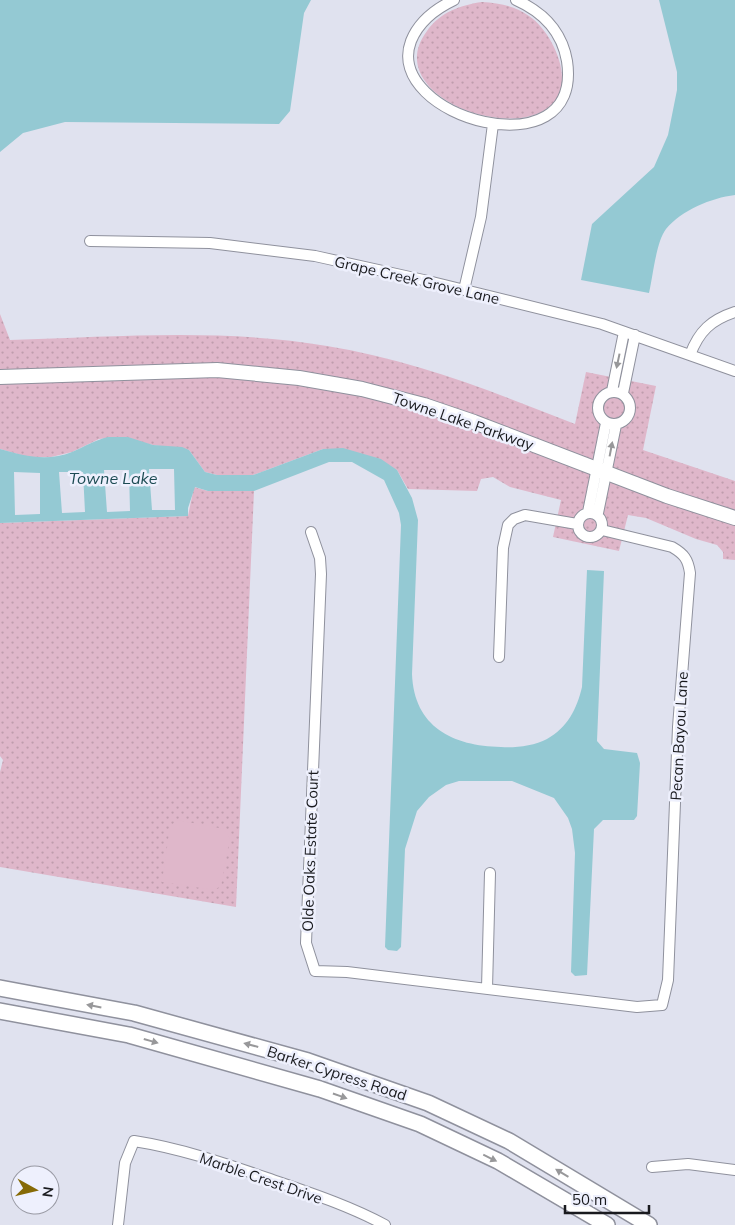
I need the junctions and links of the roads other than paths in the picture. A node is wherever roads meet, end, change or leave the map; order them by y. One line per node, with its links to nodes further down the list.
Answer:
1 (454, 0): 3 (street)
2 (516, 0): 3 (street)
3 (493, 124): 5 (street)
4 (90, 241): 5 (street, Grape Creek Grove Lane)
5 (464, 290): 7 (street, Grape Creek Grove Lane)
6 (735, 312): 9 (street)
7 (624, 332): 8 (street, Grape Creek Grove Lane); 12 (street, one-way to 12)
8 (635, 335): 9 (street, Grape Creek Grove Lane); 13 (street)
9 (690, 355): 10 (street, Grape Creek Grove Lane)
10 (735, 371)
11 (0, 377): 15 (street, Towne Lake Parkway)
12 (612, 391): 13 (street); 14 (street)
13 (623, 393): 14 (street)
14 (611, 424): 15 (street)
15 (601, 471): 16 (street); 17 (street, Towne Lake Parkway)
16 (593, 513): 18 (street); 19 (street)
17 (735, 518)
18 (577, 524): 19 (street, Pecan Bayou Lane); 21 (street)
19 (602, 530): 25 (street, Pecan Bayou Lane)
20 (311, 532): 24 (street, Olde Oaks Estate Court)
21 (498, 657)
22 (490, 873): 24 (street)
23 (0, 988): 27 (main road, Barker Cypress Road, one-way to 23)
24 (487, 988): 25 (street, Olde Oaks Estate Court)
25 (662, 1005)
26 (0, 1011): 28 (main road, Barker Cypress Road, one-way to 28)
27 (329, 1069): 28 (main road); 31 (main road, Barker Cypress Road, one-way to 27)
28 (320, 1089): 34 (main road, Barker Cypress Road, one-way to 34)
29 (652, 1167): 30 (street)
30 (735, 1170)
31 (619, 1207): 34 (main road); 35 (main road, Barker Cypress Road)
32 (118, 1225): 33 (street, Marble Crest Drive)
33 (385, 1225)
34 (608, 1225)
35 (649, 1225)

